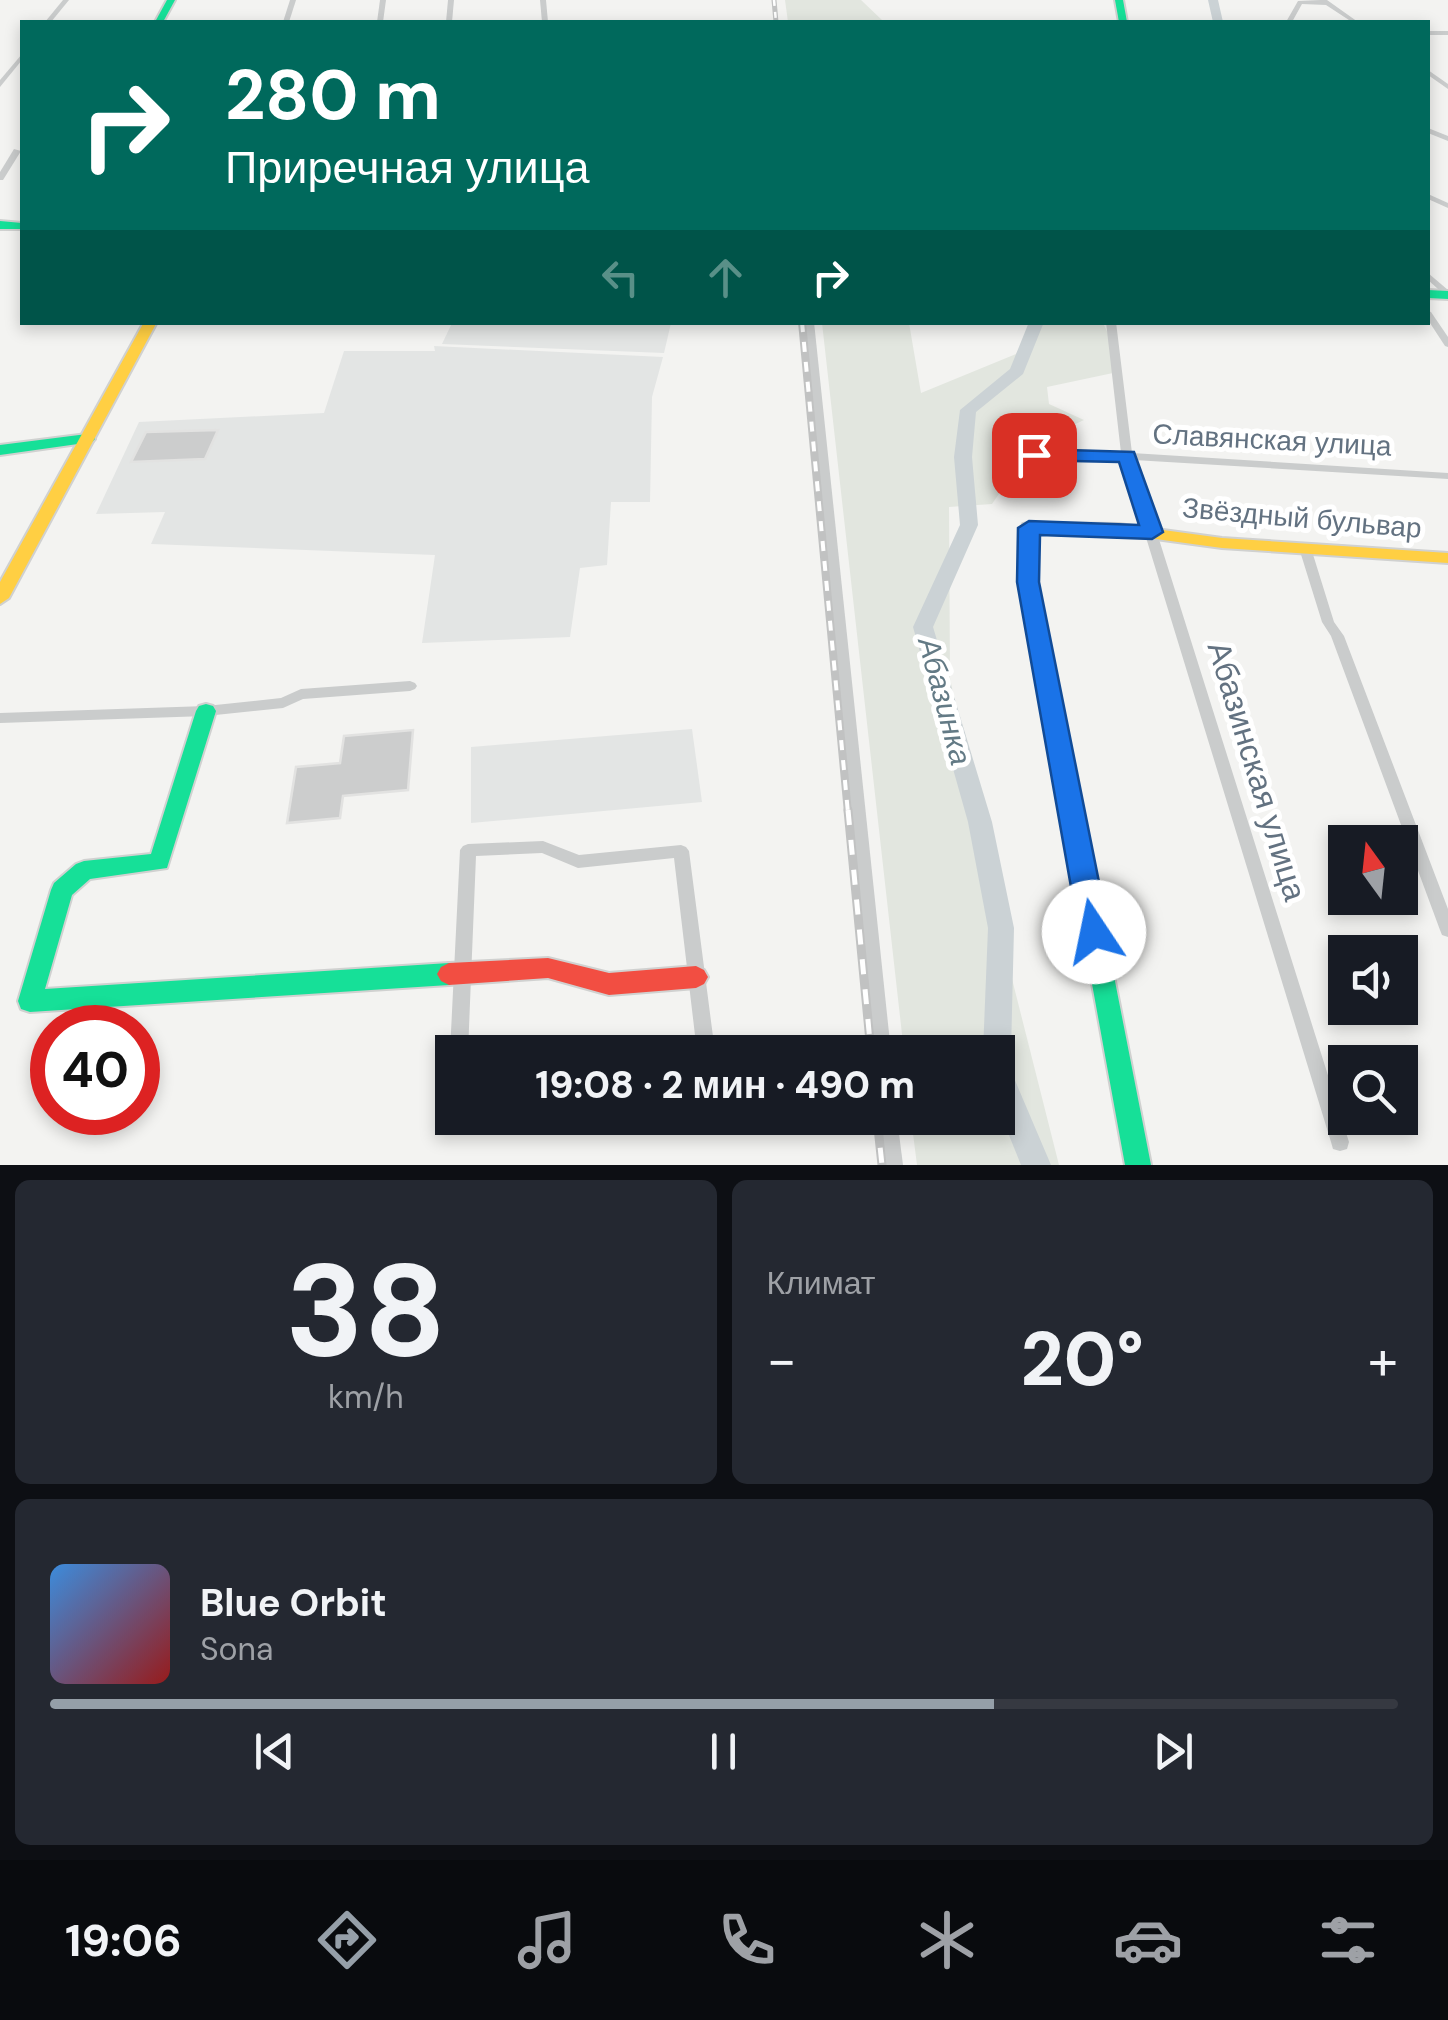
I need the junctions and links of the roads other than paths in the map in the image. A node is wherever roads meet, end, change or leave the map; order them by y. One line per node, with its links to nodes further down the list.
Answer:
1 (66, 0): 3 (street)
2 (1325, 2): 4 (street); 5 (street)
3 (50, 20)
4 (1290, 20)
5 (1352, 20)
6 (20, 59): 7 (street)
7 (1, 83)
8 (1448, 131): 9 (street)
9 (1432, 132): 10 (street)
10 (1448, 140)
11 (17, 152): 12 (street)
12 (0, 178)
13 (1430, 317): 17 (street)
14 (145, 325): 18 (street)
15 (808, 325): 36 (street)
16 (1111, 325): 21 (street, Абазинская улица)
17 (1448, 344)
18 (83, 440): 19 (street); 26 (street); 27 (street)
19 (0, 450)
20 (1034, 455): 21 (street, Славянская улица)
21 (1127, 456): 22 (street, Славянская улица); 23 (street, Абазинская улица)
22 (1448, 476)
23 (1152, 532): 24 (street, Звёздный бульвар); 38 (street, Абазинская улица); 40 (street)
24 (1305, 548): 25 (street, Звёздный бульвар); 31 (street)
25 (1448, 558)
26 (0, 582)
27 (0, 598)
28 (410, 686): 29 (street)
29 (206, 710): 30 (street); 32 (street)
30 (0, 718)
31 (1448, 930)
32 (462, 974): 33 (street); 33 (street); 34 (street)
33 (696, 977): 35 (street)
34 (459, 1035)
35 (704, 1035)
36 (880, 1035)
37 (890, 1135): 39 (street)
38 (1340, 1142)
39 (893, 1165)
40 (1138, 1165)

